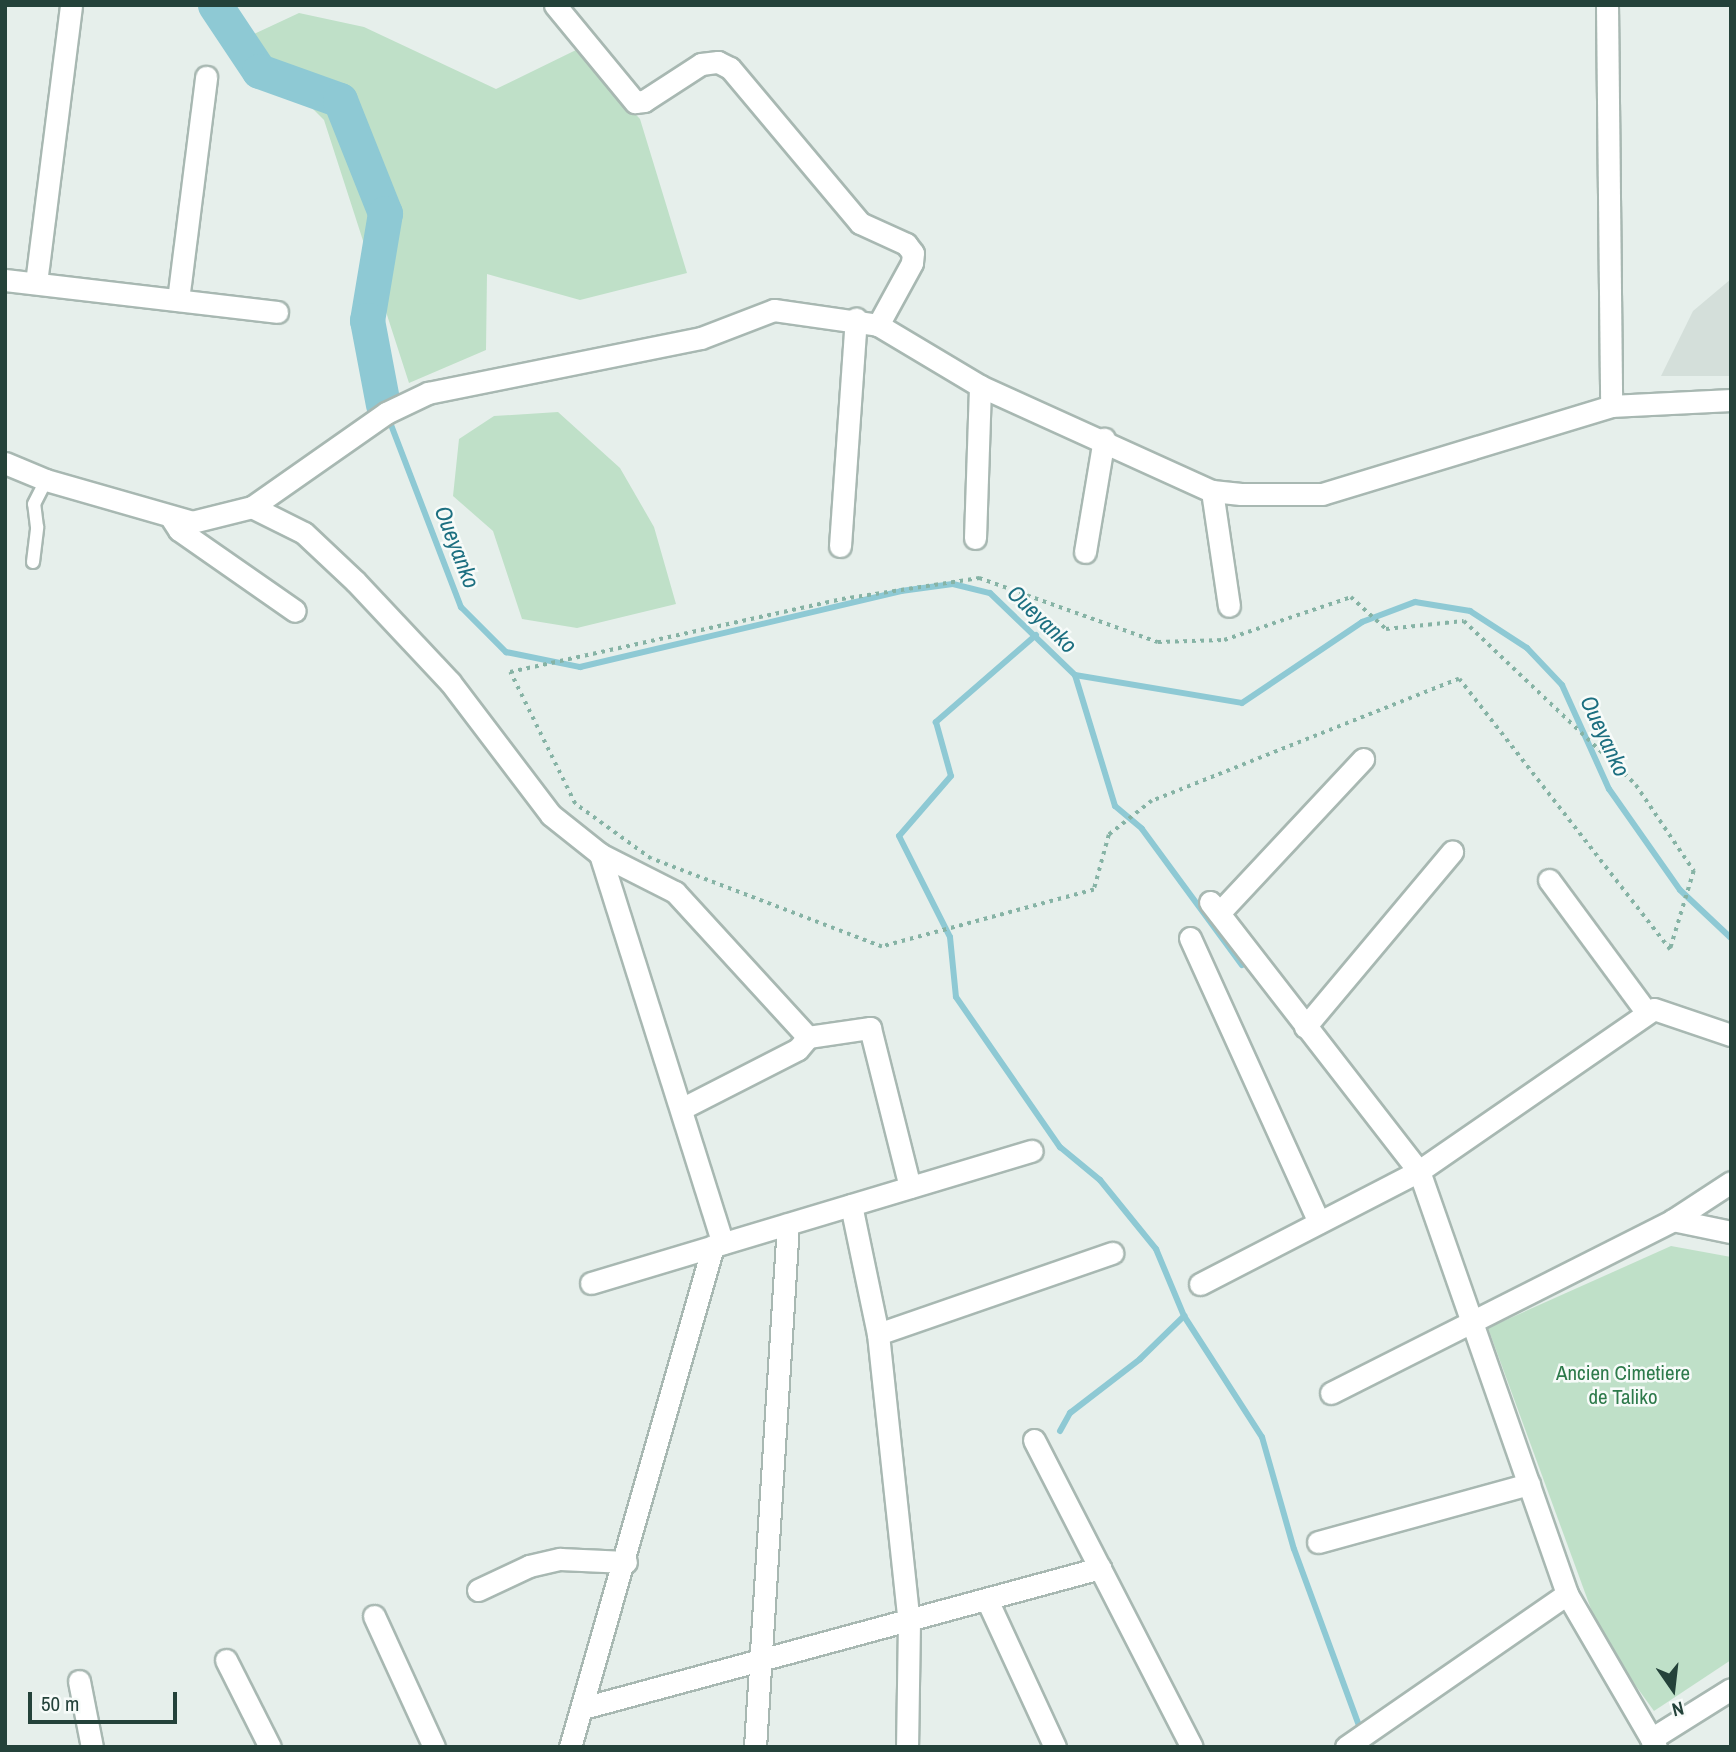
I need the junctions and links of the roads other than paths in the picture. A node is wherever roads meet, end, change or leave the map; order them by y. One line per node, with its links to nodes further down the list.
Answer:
1 (555, 5): 10 (street)
2 (1606, 5): 13 (street)
3 (71, 6): 6 (street)
4 (206, 77): 7 (street)
5 (5, 279): 6 (street)
6 (36, 283): 7 (street)
7 (178, 300): 8 (street)
8 (277, 312)
9 (856, 319): 10 (street); 18 (street); 21 (street)
10 (878, 326): 11 (street)
11 (980, 386): 14 (street); 20 (street)
12 (1731, 400): 13 (street)
13 (1611, 407): 17 (street)
14 (1104, 439): 17 (street); 22 (street)
15 (5, 463): 16 (street)
16 (46, 480): 19 (street); 23 (lane)
17 (1212, 491): 24 (street)
18 (252, 507): 19 (street); 28 (street)
19 (170, 516): 25 (street)
20 (975, 538)
21 (840, 546)
22 (1085, 552)
23 (33, 562)
24 (1229, 606)
25 (295, 611)
26 (1363, 759): 32 (street)
27 (1452, 852): 32 (street)
28 (600, 854): 34 (street); 35 (street)
29 (1549, 880): 31 (street)
30 (1190, 939): 42 (street)
31 (1647, 1013): 33 (street); 37 (street)
32 (1306, 1027): 37 (street)
33 (1731, 1035)
34 (808, 1037): 35 (street); 39 (street)
35 (681, 1109): 45 (street)
36 (1032, 1151): 39 (street)
37 (1419, 1171): 42 (street); 49 (street)
38 (1731, 1182): 41 (street)
39 (910, 1187): 40 (street)
40 (851, 1205): 43 (street); 50 (street)
41 (1672, 1220): 44 (street); 49 (street)
42 (1319, 1222): 48 (street)
43 (788, 1224): 45 (street); 62 (street)
44 (1731, 1232)
45 (718, 1245): 47 (street); 55 (street)
46 (1112, 1253): 50 (street)
47 (591, 1283)
48 (1200, 1284)
49 (1472, 1321): 51 (street); 53 (street)
50 (878, 1334): 61 (street)
51 (1331, 1393)
52 (1034, 1440): 56 (street)
53 (1529, 1485): 54 (street); 58 (street)
54 (1318, 1542)
55 (626, 1562): 57 (street); 66 (street)
56 (1100, 1568): 59 (street); 75 (street)
57 (478, 1590)
58 (1567, 1594): 67 (street); 76 (street)
59 (988, 1602): 61 (street); 74 (street)
60 (374, 1616): 70 (street)
61 (909, 1622): 62 (street); 73 (street)
62 (762, 1659): 66 (street); 72 (street)
63 (226, 1660): 69 (street)
64 (79, 1681): 68 (street)
65 (1731, 1689): 67 (street)
66 (583, 1709): 71 (street)
67 (1653, 1743)
68 (92, 1747)
69 (270, 1747)
70 (434, 1747)
71 (570, 1747)
72 (755, 1747)
73 (907, 1747)
74 (1055, 1747)
75 (1192, 1747)
76 (1346, 1747)

